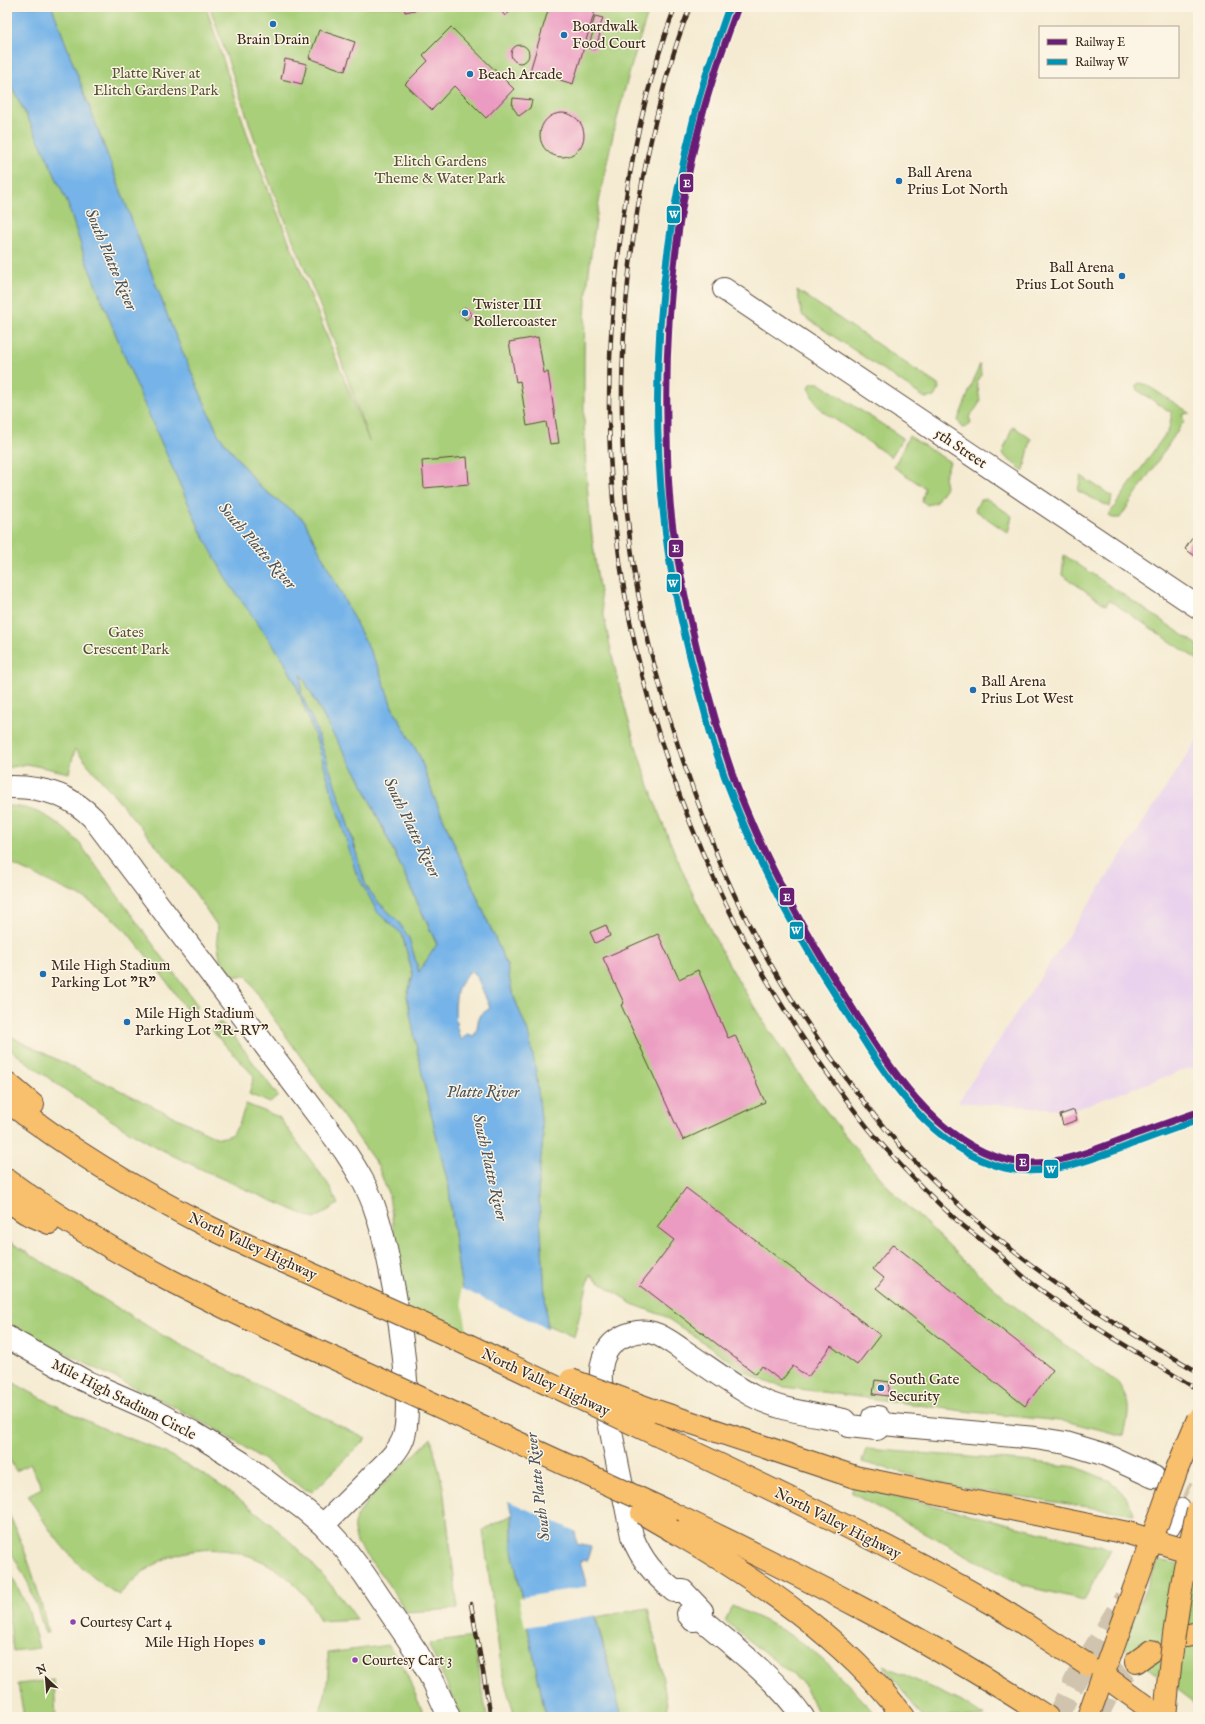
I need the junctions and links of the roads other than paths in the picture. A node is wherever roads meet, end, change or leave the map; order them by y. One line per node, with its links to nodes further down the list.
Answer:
1 (724, 289): 2 (street, 5th Street)
2 (1198, 607)
3 (7, 787): 16 (street)
4 (7, 1083): 6 (main road)
5 (7, 1101): 6 (main road, North Valley Highway)
6 (113, 1174): 10 (main road, North Valley Highway, bridge)
7 (7, 1180): 9 (main road)
8 (7, 1200): 9 (main road)
9 (135, 1262): 15 (main road, bridge)
10 (447, 1336): 17 (main road, bridge); 21 (main road, North Valley Highway, bridge)
11 (7, 1337): 16 (street, Mile High Stadium Circle)
12 (1198, 1420): 28 (main road, bridge)
13 (1154, 1477): 26 (street)
14 (1188, 1510): 18 (street); 29 (main road, bridge)
15 (671, 1522): 24 (main road); 27 (main road)
16 (323, 1525): 25 (street, Mile High Stadium Circle)
17 (1128, 1533): 19 (main road, bridge); 20 (main road, bridge)
18 (1161, 1539)
19 (1198, 1541)
20 (1198, 1554)
21 (1086, 1664)
22 (1110, 1680): 23 (main road, bridge)
23 (1146, 1706)
24 (1039, 1711)
25 (449, 1717)
26 (803, 1717)
27 (904, 1717)
28 (1088, 1717)
29 (1165, 1717)

